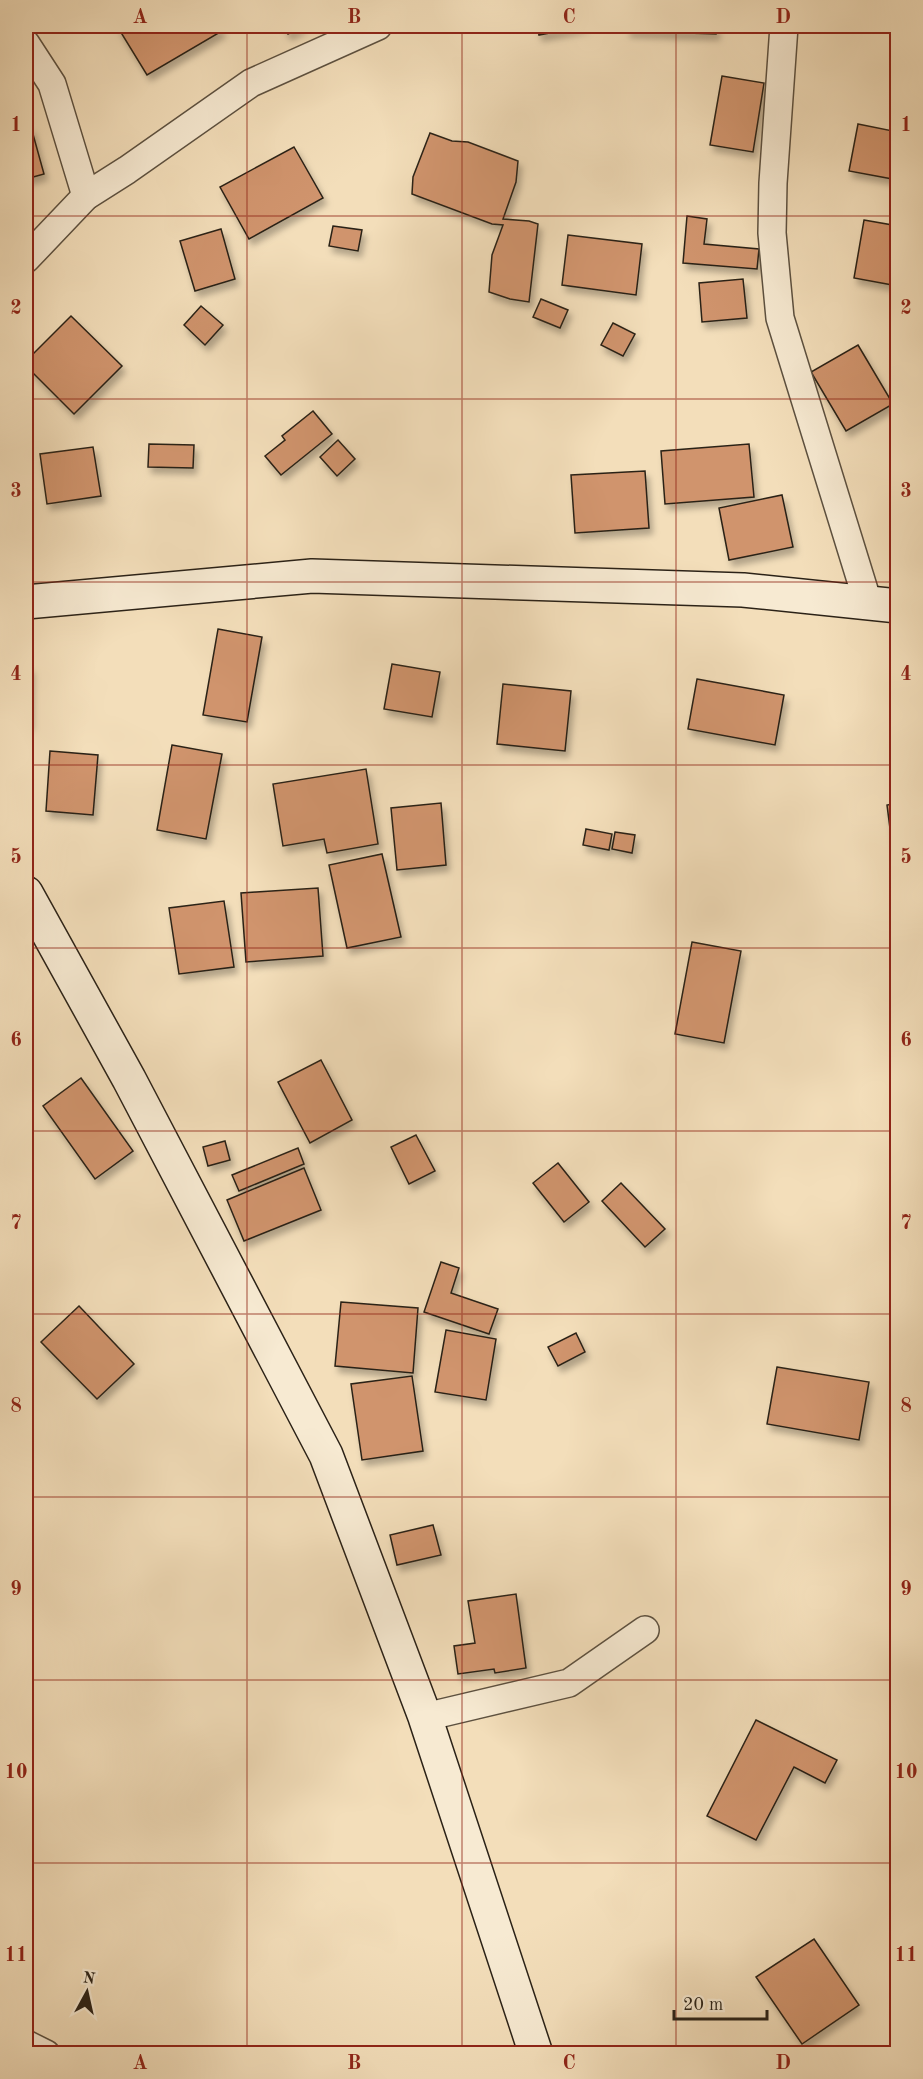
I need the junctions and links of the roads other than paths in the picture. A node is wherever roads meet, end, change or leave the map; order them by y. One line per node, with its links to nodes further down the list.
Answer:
1 (378, 26): 4 (street)
2 (784, 26): 7 (street)
3 (26, 44): 4 (street)
4 (86, 196): 5 (street)
5 (26, 259)
6 (26, 602): 7 (street)
7 (883, 605)
8 (26, 893): 10 (street)
9 (645, 1630): 10 (street)
10 (425, 1717): 13 (street)
11 (26, 2044): 12 (street)
12 (46, 2054)
13 (536, 2054)

